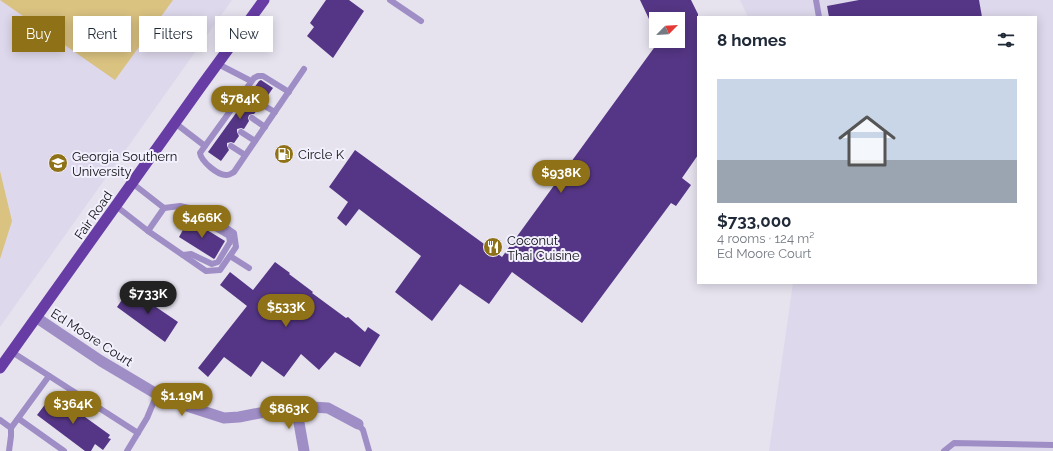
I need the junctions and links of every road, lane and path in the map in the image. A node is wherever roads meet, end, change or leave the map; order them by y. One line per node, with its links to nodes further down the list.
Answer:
1 (264, 0): 6 (main road, Fair Road)
2 (390, 0): 5 (lane)
3 (816, 0): 4 (lane)
4 (819, 16)
5 (420, 21)
6 (218, 64): 8 (lane); 13 (main road, Fair Road)
7 (304, 69): 9 (lane)
8 (251, 81): 9 (lane); 17 (lane)
9 (289, 92): 11 (lane)
10 (262, 104): 11 (lane)
11 (275, 112): 14 (lane)
12 (252, 118): 14 (lane)
13 (175, 123): 17 (lane); 20 (main road, Fair Road)
14 (265, 127): 16 (lane)
15 (241, 132): 16 (lane)
16 (255, 142): 19 (lane)
17 (205, 146): 19 (lane)
18 (231, 146): 19 (lane)
19 (245, 156)
20 (132, 183): 21 (main road, Fair Road); 22 (lane)
21 (116, 206): 24 (lane); 28 (main road, Fair Road)
22 (164, 208): 23 (lane); 24 (lane)
23 (189, 208): 25 (lane); 26 (lane)
24 (148, 231): 25 (lane)
25 (183, 255): 26 (lane)
26 (230, 256): 27 (lane)
27 (249, 268)
28 (37, 318): 29 (main road, Fair Road); 32 (street, Ed Moore Court)
29 (12, 352): 30 (main road, Fair Road); 31 (lane)
30 (0, 368)
31 (49, 376): 34 (lane); 38 (lane)
32 (157, 394): 33 (street, Ed Moore Court); 38 (lane)
33 (296, 406): 36 (street, Ed Moore Court); 43 (street)
34 (19, 419): 37 (lane); 41 (lane)
35 (0, 420): 37 (lane)
36 (358, 424): 44 (lane)
37 (11, 428): 40 (lane)
38 (138, 433): 42 (lane)
39 (1053, 445): 45 (lane)
40 (9, 451)
41 (64, 451)
42 (127, 451)
43 (304, 451)
44 (369, 451)
45 (944, 451)

